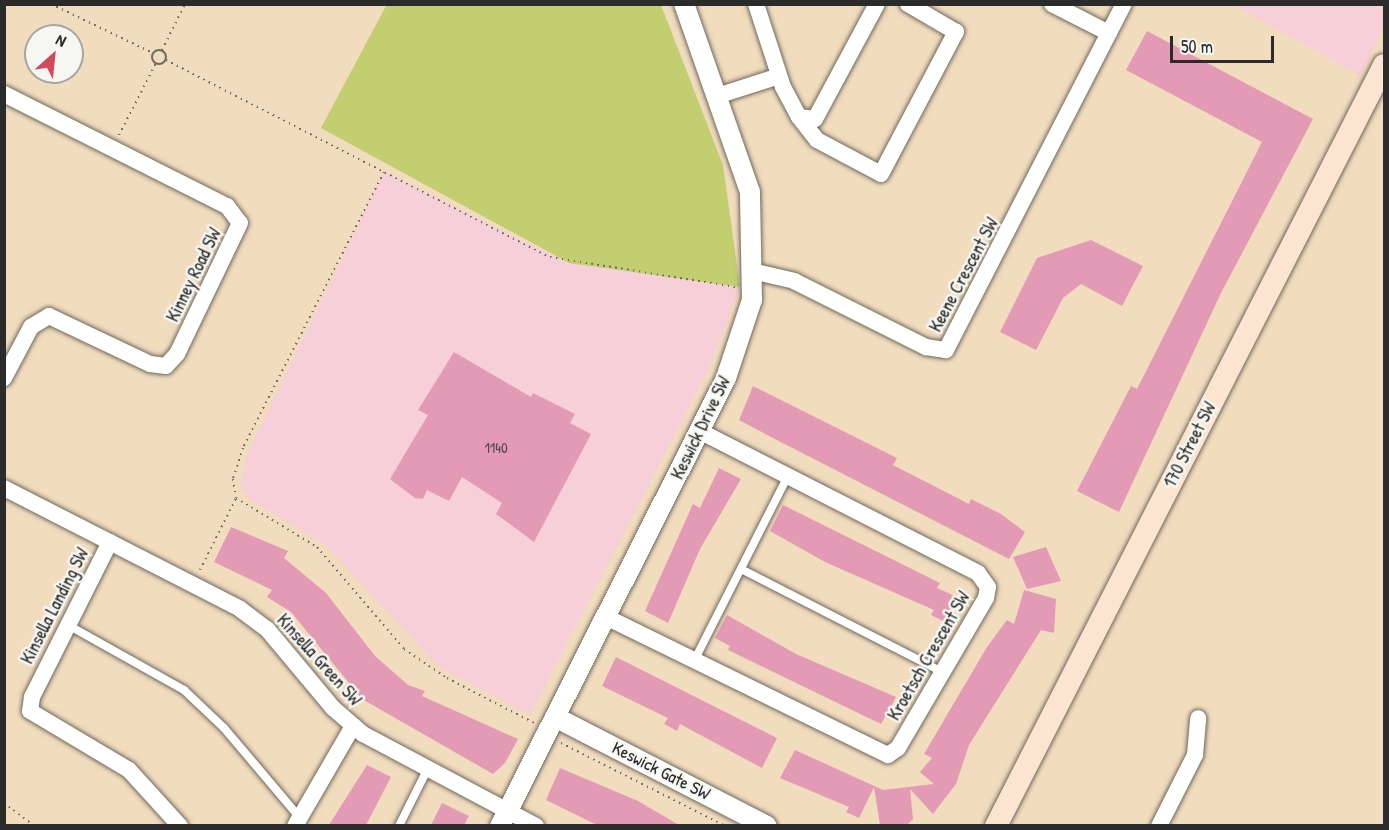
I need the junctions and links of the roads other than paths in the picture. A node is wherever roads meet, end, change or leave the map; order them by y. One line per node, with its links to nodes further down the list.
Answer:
1 (684, 4): 11 (street, Keswick Drive SW)
2 (756, 4): 9 (street)
3 (877, 4): 12 (street)
4 (908, 4): 12 (street)
5 (1052, 4): 7 (street)
6 (1124, 4): 7 (street, Keene Crescent SW)
7 (1109, 33): 13 (street, Keene Crescent SW)
8 (1384, 64): 34 (main road, 170 Street SW)
9 (779, 76): 11 (street); 12 (street)
10 (4, 94): 14 (street, Kinney Road SW)
11 (717, 96): 13 (street, Keswick Drive SW)
12 (798, 117)
13 (755, 281): 15 (street, Keswick Drive SW)
14 (4, 378)
15 (699, 431): 16 (street, Kroetsch Crescent SW); 20 (street, Keswick Drive SW)
16 (788, 476): 19 (lane); 23 (street, Kroetsch Crescent SW)
17 (4, 488): 18 (street, Kinsella Green SW)
18 (110, 542): 21 (street, Kinsella Landing SW); 26 (street, Kinsella Green SW)
19 (741, 569): 22 (lane); 23 (lane)
20 (606, 616): 22 (street, Kroetsch Crescent SW); 24 (street, Keswick Drive SW)
21 (68, 625): 29 (lane); 30 (street, Kinsella Landing SW)
22 (694, 661): 23 (street, Kroetsch Crescent SW)
23 (940, 671)
24 (555, 717): 28 (street, Keswick Drive SW); 33 (street, Keswick Gate SW)
25 (1198, 718): 35 (street)
26 (353, 726): 27 (street, Kinsella Green SW); 29 (street)
27 (427, 770): 28 (street, Kinsella Green SW); 31 (lane)
28 (504, 818): 32 (street, Kinsella Green SW)
29 (298, 822)
30 (180, 825)
31 (399, 825)
32 (536, 825)
33 (767, 825)
34 (996, 825)
35 (1159, 825)

